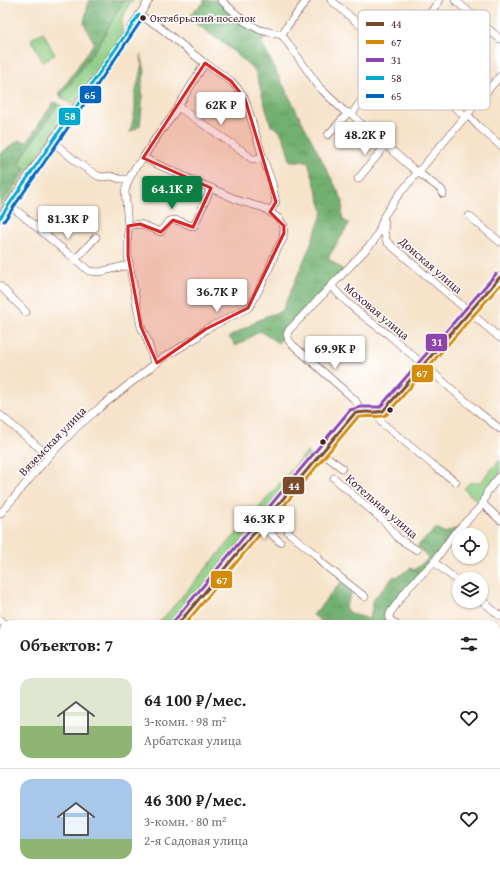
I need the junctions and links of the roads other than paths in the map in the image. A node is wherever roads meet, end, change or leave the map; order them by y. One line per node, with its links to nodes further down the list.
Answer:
1 (149, 0): 9 (street)
2 (221, 0): 12 (street)
3 (307, 0): 12 (street)
4 (331, 0): 10 (street)
5 (440, 0): 7 (street)
6 (455, 0): 8 (street)
7 (432, 10)
8 (467, 10)
9 (139, 15): 14 (street); 24 (street)
10 (358, 24)
11 (490, 30): 13 (street)
12 (282, 35): 21 (street)
13 (500, 39)
14 (206, 63): 18 (street); 28 (street)
15 (500, 76): 16 (street)
16 (490, 88)
17 (358, 105): 21 (street)
18 (178, 108): 27 (street); 28 (street)
19 (460, 110): 22 (street)
20 (472, 110): 22 (street)
21 (350, 114): 23 (street); 25 (street)
22 (467, 116): 26 (street); 29 (street)
23 (328, 136)
24 (52, 141): 30 (street); 34 (street)
25 (386, 145): 29 (street); 31 (street)
26 (500, 146)
27 (143, 158): 30 (street); 32 (street)
28 (263, 158): 35 (street)
29 (418, 172): 33 (street); 36 (street)
30 (129, 179): 39 (street)
31 (358, 179)
32 (211, 188): 35 (street); 39 (street)
33 (443, 194)
34 (10, 205): 38 (street); 42 (street)
35 (270, 212): 50 (street, Вяземская улица)
36 (384, 216): 46 (street); 48 (street, Донская улица)
37 (469, 216): 41 (street)
38 (0, 218)
39 (128, 226): 43 (street)
40 (96, 237): 42 (street)
41 (500, 242)
42 (76, 260): 43 (street)
43 (129, 265): 50 (street)
44 (500, 277): 48 (street)
45 (0, 286): 47 (street)
46 (332, 286): 51 (street, Моховая улица); 52 (street)
47 (26, 312)
48 (469, 312): 49 (street, Донская улица); 51 (street)
49 (500, 338)
50 (157, 363): 57 (street, Вяземская улица)
51 (424, 365): 53 (street); 55 (street, Моховая улица)
52 (359, 411): 53 (street); 56 (street)
53 (378, 413): 61 (street)
54 (0, 415): 57 (street)
55 (500, 429)
56 (322, 453): 58 (street); 65 (street)
57 (49, 456): 63 (street, Вяземская улица)
58 (342, 468)
59 (500, 476): 62 (street)
60 (334, 478): 68 (street, Котельная улица)
61 (456, 482)
62 (484, 504): 64 (street); 69 (street)
63 (0, 514)
64 (500, 520)
65 (261, 525): 67 (street); 74 (street)
66 (288, 532): 71 (street)
67 (280, 542)
68 (417, 550)
69 (434, 562): 70 (street); 75 (street)
70 (452, 576)
71 (365, 597)
72 (488, 606): 73 (street)
73 (500, 616)
74 (181, 620)
75 (390, 620)

